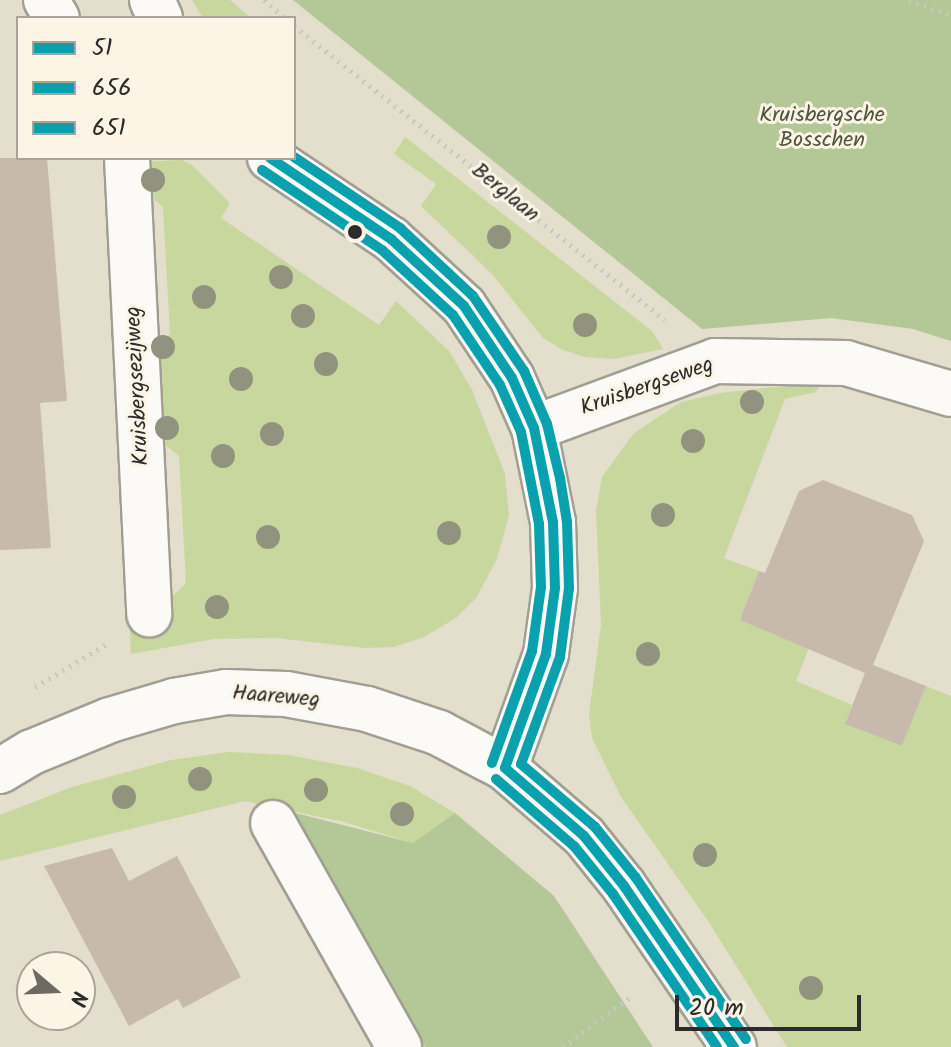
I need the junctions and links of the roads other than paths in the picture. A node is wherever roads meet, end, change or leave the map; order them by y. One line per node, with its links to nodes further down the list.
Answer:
1 (127, 160): 5 (street, Kruisbergsezijweg)
2 (273, 160): 4 (street)
3 (951, 394): 4 (street, Kruisbergseweg)
4 (534, 428): 6 (street)
5 (149, 614)
6 (505, 768): 7 (street, Haareweg); 10 (street, Haareweg)
7 (0, 771)
8 (273, 823): 9 (street)
9 (399, 1047)
10 (734, 1047)

